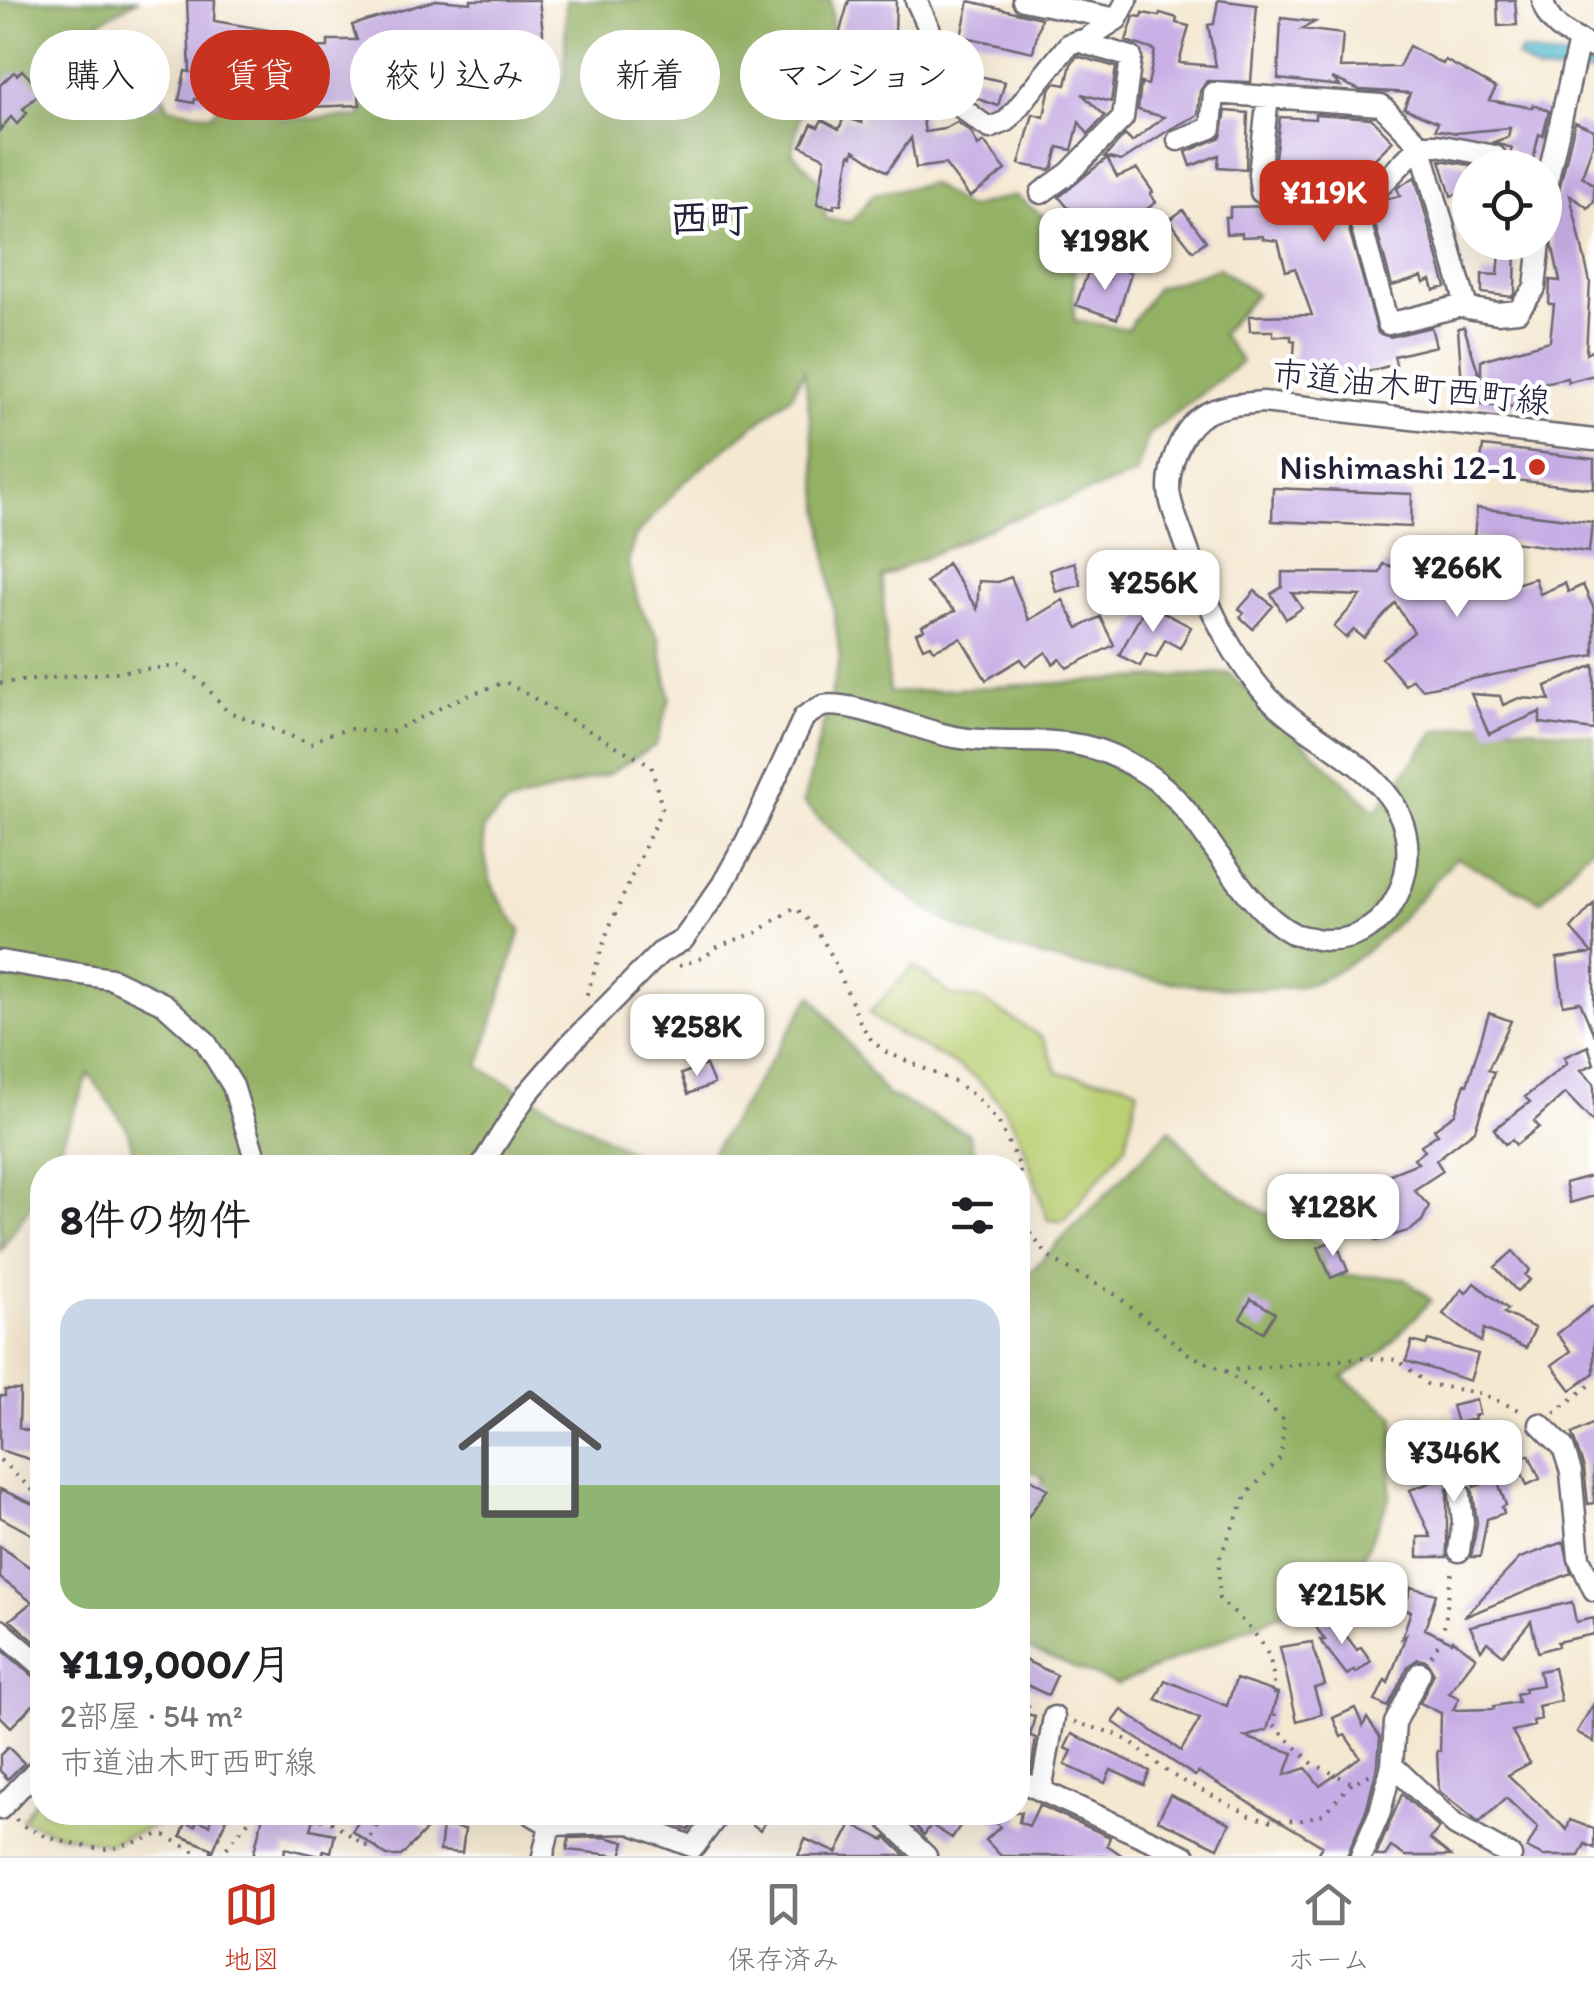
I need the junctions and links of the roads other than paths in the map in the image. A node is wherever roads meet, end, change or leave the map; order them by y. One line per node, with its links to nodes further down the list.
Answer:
1 (916, 0): 5 (street)
2 (1024, 0): 4 (street)
3 (1543, 0): 6 (street)
4 (1122, 10): 5 (street)
5 (1077, 42): 13 (street)
6 (1586, 44): 11 (street)
7 (1268, 97): 8 (street); 9 (street); 12 (street)
8 (1178, 140)
9 (1420, 144): 10 (street); 15 (street); 15 (street)
10 (1466, 150)
11 (1556, 150)
12 (1262, 192)
13 (1042, 193)
14 (1538, 260): 15 (street)
15 (1465, 305)
16 (1594, 440): 19 (street, 市道油木町西町線)
17 (0, 962): 18 (street)
18 (254, 1155)
19 (488, 1155)
20 (1540, 1424): 23 (street)
21 (1460, 1494): 22 (street)
22 (1459, 1550)
23 (1594, 1590)
24 (0, 1630): 25 (street)
25 (30, 1656)
26 (1420, 1672): 28 (street)
27 (1054, 1717): 31 (street)
28 (1392, 1765): 40 (street); 41 (street)
29 (30, 1777): 32 (street)
30 (1030, 1786): 31 (street)
31 (1041, 1791): 39 (street)
32 (0, 1808)
33 (546, 1825): 37 (street)
34 (635, 1825): 35 (street)
35 (710, 1825)
36 (893, 1825): 38 (street)
37 (542, 1856)
38 (926, 1856)
39 (1184, 1856)
40 (1361, 1856)
41 (1511, 1856)

